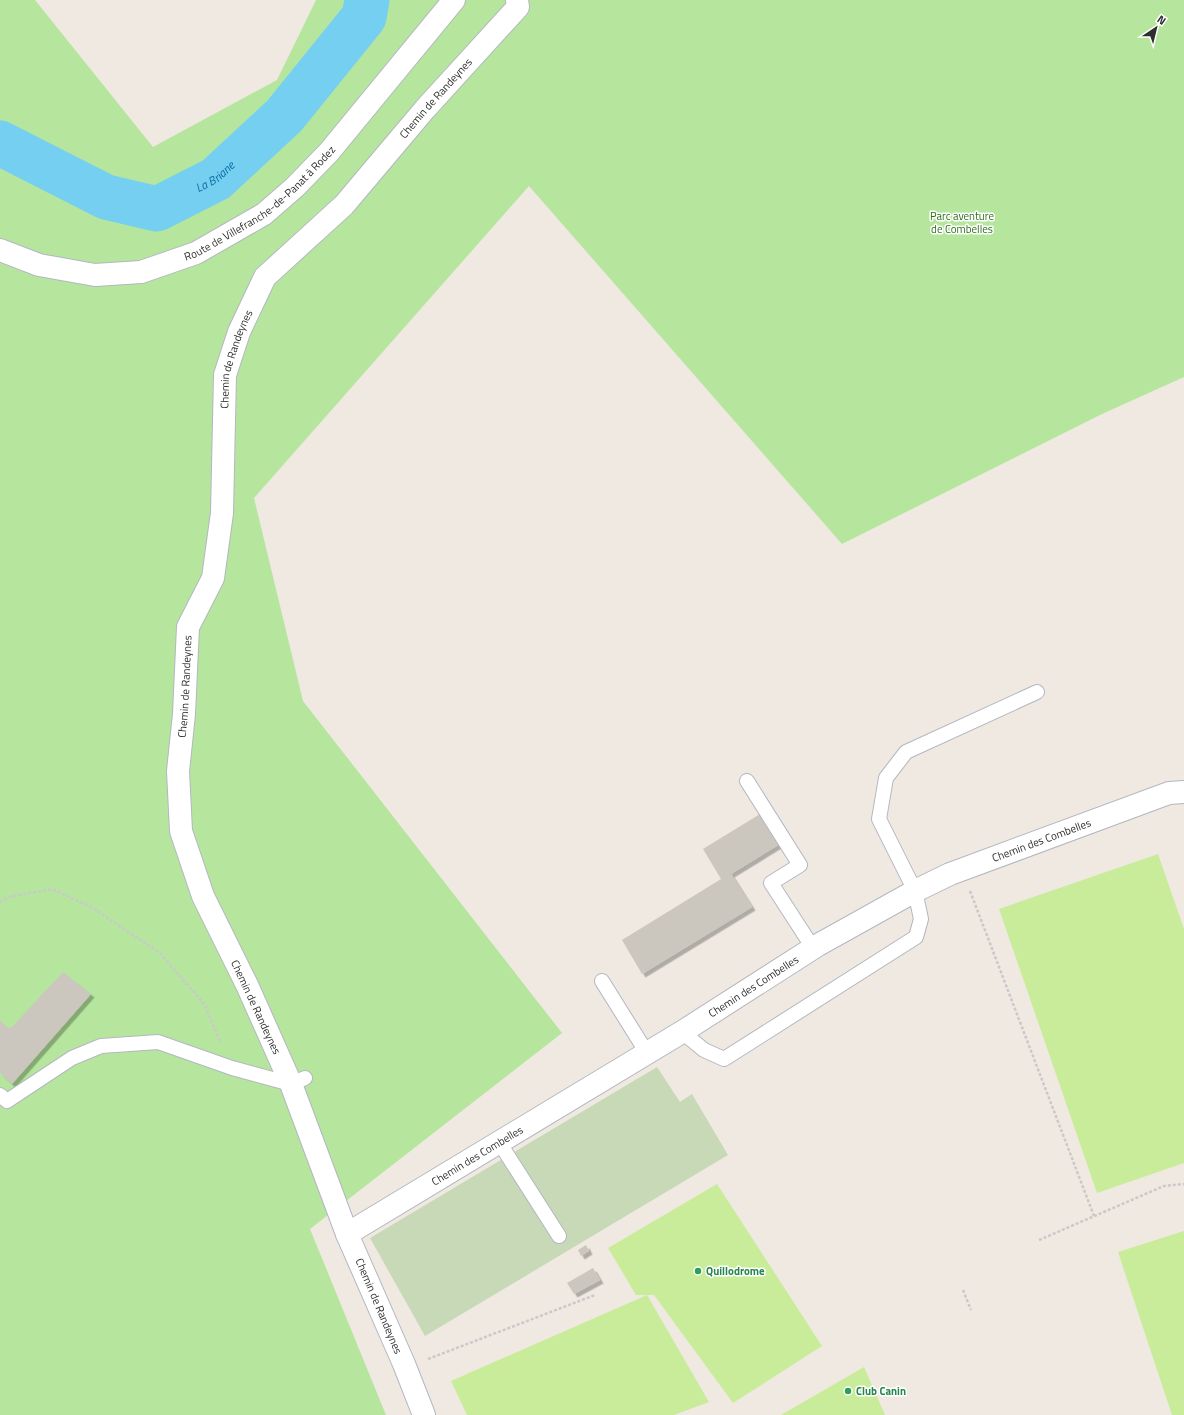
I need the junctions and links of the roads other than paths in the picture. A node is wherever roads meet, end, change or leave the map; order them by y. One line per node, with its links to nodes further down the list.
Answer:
1 (454, 0): 3 (street, Route de Villefranche-de-Panat à Rodez)
2 (517, 0): 12 (street, Chemin de Randeynes)
3 (0, 250)
4 (1037, 692): 7 (lane)
5 (748, 782): 8 (lane)
6 (1184, 792): 7 (street, Chemin des Combelles)
7 (915, 891): 8 (street, Chemin des Combelles); 10 (lane)
8 (813, 948): 10 (street, Chemin des Combelles)
9 (602, 981): 11 (lane)
10 (682, 1032): 11 (street, Chemin des Combelles)
11 (647, 1053): 14 (street, Chemin des Combelles)
12 (298, 1081): 13 (lane); 15 (street, Chemin de Randeynes)
13 (0, 1095)
14 (499, 1142): 15 (street, Chemin des Combelles); 16 (lane)
15 (347, 1234): 17 (street, Chemin de Randeynes)
16 (559, 1236)
17 (424, 1415)

